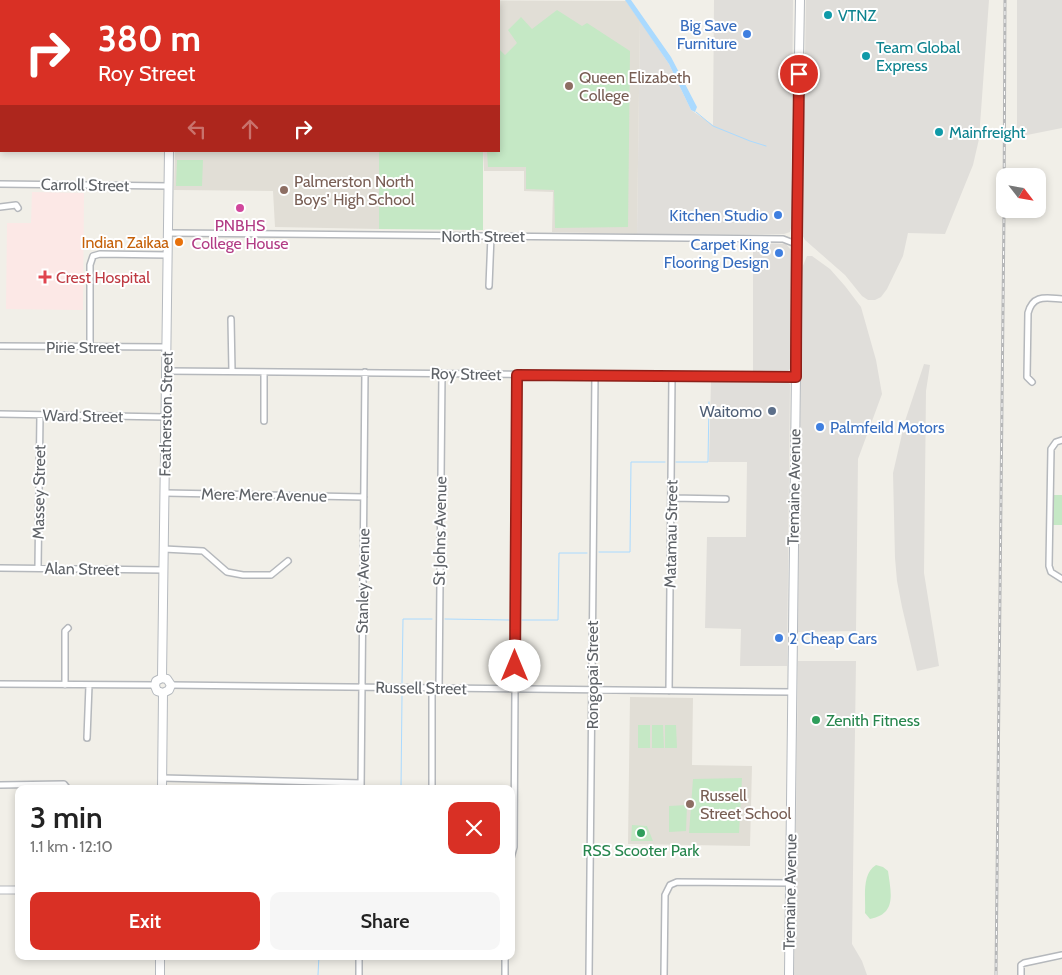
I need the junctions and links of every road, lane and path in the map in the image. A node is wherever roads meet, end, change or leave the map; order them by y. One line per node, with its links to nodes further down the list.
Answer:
1 (800, 0): 9 (main road, Tremaine Avenue)
2 (169, 152): 4 (main road, Featherston Street)
3 (0, 184): 4 (street, Carroll Street)
4 (169, 186): 7 (main road, Featherston Street)
5 (0, 206): 6 (street)
6 (18, 208)
7 (169, 233): 8 (street, North Street); 10 (main road, Featherston Street)
8 (491, 236): 9 (street, North Street); 11 (street)
9 (796, 244): 25 (main road, Tremaine Avenue)
10 (167, 255): 15 (street); 16 (main road, Featherston Street)
11 (489, 286)
12 (1062, 299): 26 (street)
13 (231, 319): 18 (street)
14 (0, 346): 15 (street, Pirie Street)
15 (90, 347): 16 (street, Pirie Street)
16 (166, 347): 17 (main road, Featherston Street)
17 (166, 370): 18 (street, Roy Street); 29 (main road, Featherston Street)
18 (232, 371): 19 (street, Roy Street)
19 (264, 372): 20 (street, Roy Street); 30 (street)
20 (365, 372): 21 (street, Roy Street); 33 (street, Stanley Avenue)
21 (442, 373): 22 (street, Roy Street); 51 (street, St Johns Avenue)
22 (517, 375): 23 (street, Roy Street); 52 (street)
23 (594, 375): 24 (street, Roy Street); 53 (street, Rongopai Street)
24 (672, 376): 25 (street, Roy Street); 34 (street, Matamau Street)
25 (796, 377): 55 (main road, Tremaine Avenue)
26 (1032, 382)
27 (0, 414): 28 (street, Ward Street)
28 (40, 415): 29 (street, Ward Street); 39 (street, Massey Street)
29 (166, 417): 32 (main road, Featherston Street)
30 (264, 421)
31 (1062, 440): 41 (street)
32 (165, 493): 33 (street, Mere Mere Avenue); 36 (main road, Featherston Street)
33 (364, 498): 49 (street, Stanley Avenue)
34 (671, 498): 35 (street); 54 (street, Matamau Street)
35 (726, 499)
36 (164, 549): 37 (street); 40 (main road, Featherston Street)
37 (288, 561)
38 (0, 568): 39 (street, Alan Street)
39 (38, 568): 40 (street, Alan Street)
40 (164, 570): 43 (main road, Featherston Street)
41 (1062, 579)
42 (68, 628): 45 (street)
43 (162, 678): 47 (main road); 48 (main road)
44 (0, 684): 45 (street)
45 (65, 685): 46 (street)
46 (89, 685): 47 (street); 57 (street)
47 (155, 685): 56 (main road)
48 (171, 685): 49 (street, Russell Street); 56 (main road)
49 (362, 688): 50 (street, Russell Street); 63 (street, Stanley Avenue)
50 (432, 688): 51 (street, Russell Street); 64 (street)
51 (439, 688): 52 (street, Russell Street)
52 (515, 690): 53 (street, Russell Street); 65 (street)
53 (592, 690): 54 (street, Russell Street); 76 (street, Rongopai Street)
54 (669, 691): 55 (street, Russell Street)
55 (792, 692): 66 (main road, Tremaine Avenue)
56 (163, 693): 58 (main road)
57 (87, 738)
58 (162, 778): 61 (main road); 62 (street)
59 (0, 784): 60 (street)
60 (65, 785)
61 (162, 785)
62 (329, 785)
63 (361, 785)
64 (432, 785)
65 (514, 785)
66 (790, 883): 77 (street); 78 (main road, Tremaine Avenue)
67 (0, 890): 68 (street)
68 (15, 890)
69 (1062, 955): 79 (street)
70 (160, 960): 73 (main road)
71 (359, 960): 74 (street)
72 (505, 960): 75 (street)
73 (160, 975)
74 (358, 975)
75 (505, 975)
76 (589, 975)
77 (664, 975)
78 (789, 975)
79 (1022, 975)

